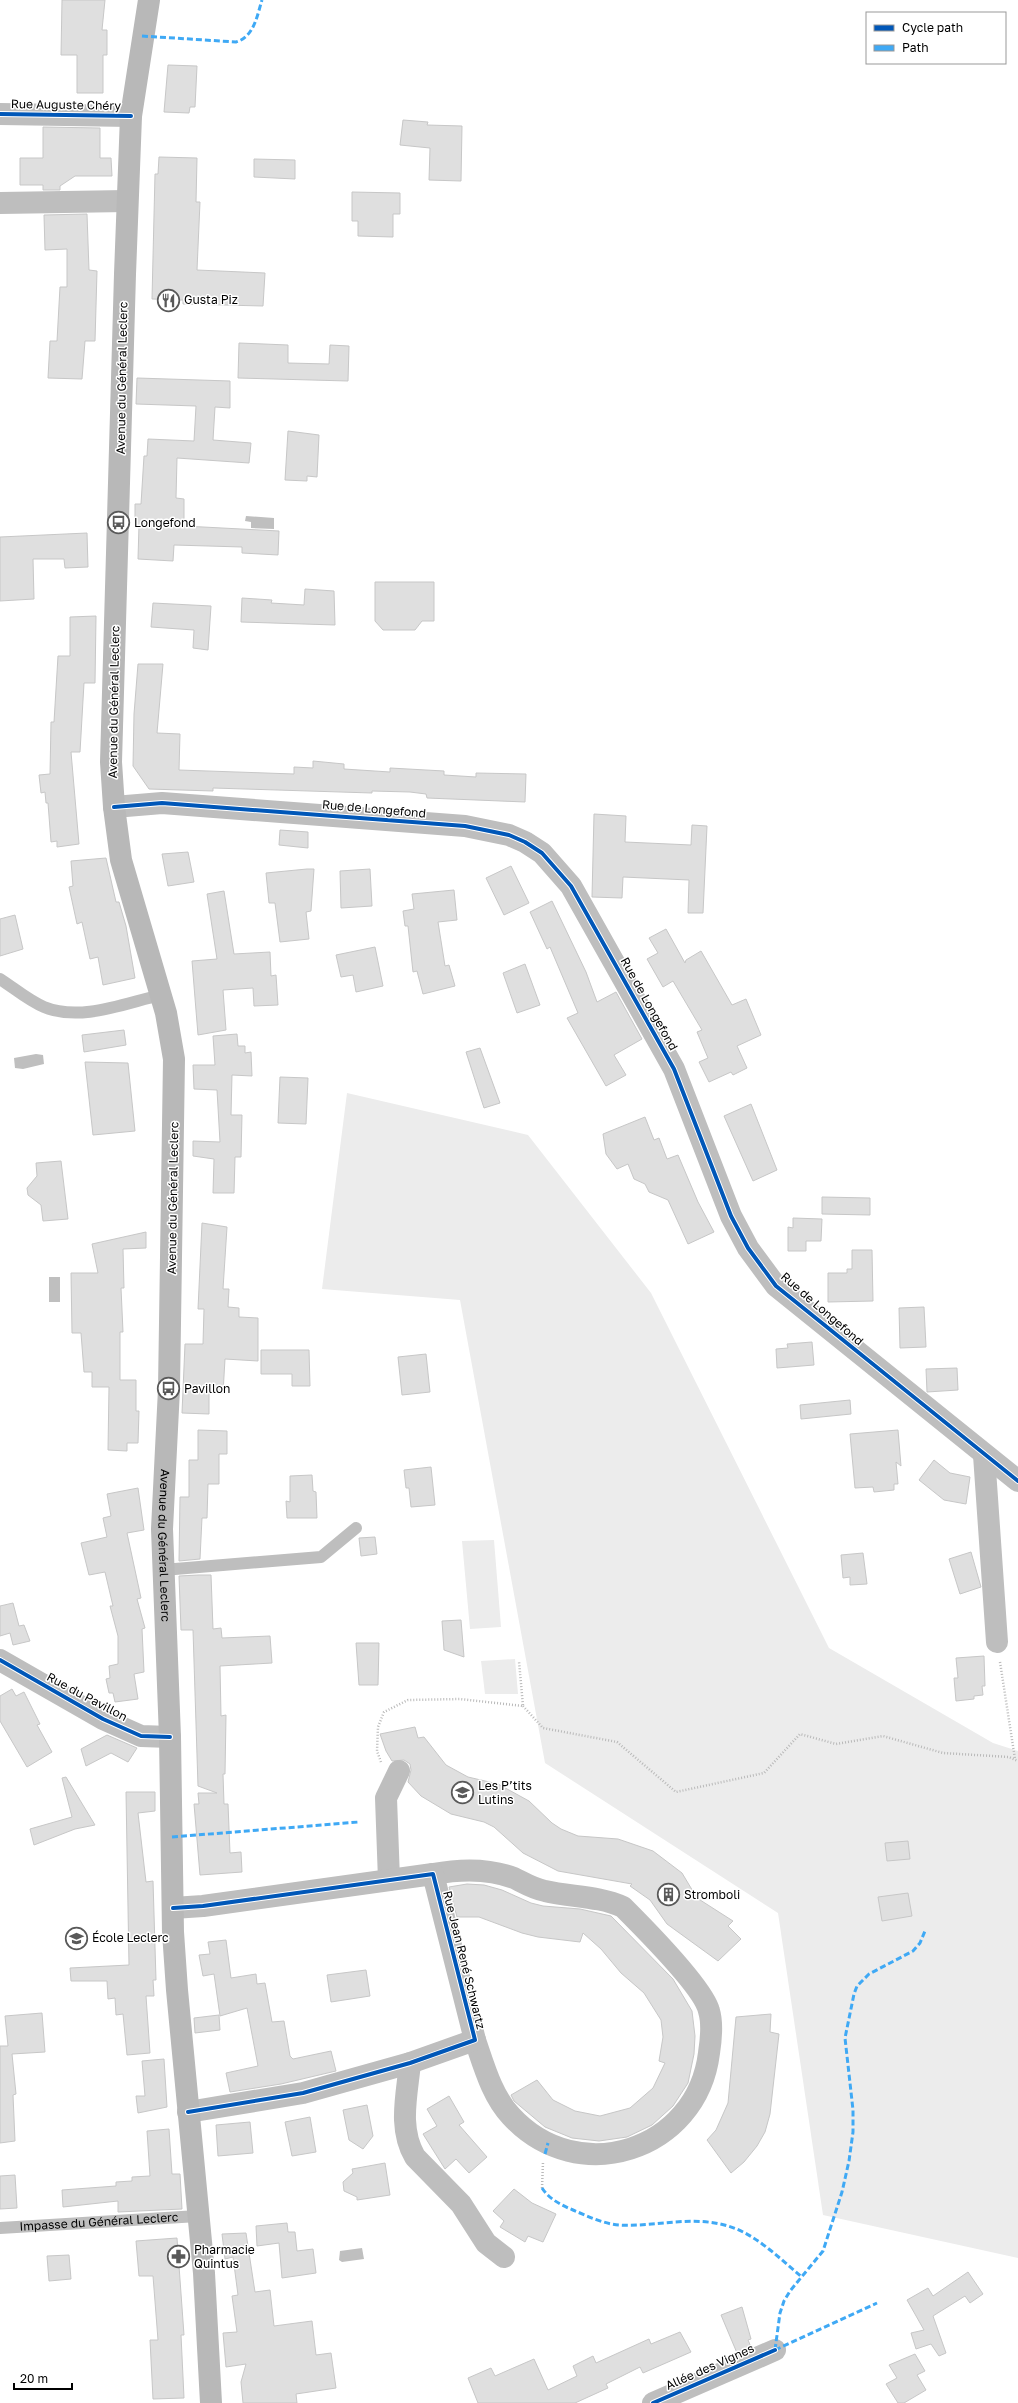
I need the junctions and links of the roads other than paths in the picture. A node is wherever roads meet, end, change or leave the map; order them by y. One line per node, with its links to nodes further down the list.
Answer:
1 (149, 0): 3 (main road, Avenue du Général Leclerc)
2 (0, 114): 3 (street, Rue Auguste Chéry)
3 (131, 116): 4 (main road, Avenue du Général Leclerc)
4 (127, 201): 5 (street); 6 (main road, Avenue du Général Leclerc)
5 (0, 203)
6 (114, 807): 8 (main road, Avenue du Général Leclerc); 9 (street, Rue de Longefond)
7 (0, 979): 8 (lane)
8 (161, 995): 12 (main road, Avenue du Général Leclerc)
9 (984, 1455): 10 (street, Rue de Longefond); 13 (street)
10 (1018, 1481)
11 (356, 1528): 12 (lane)
12 (163, 1570): 15 (main road, Avenue du Général Leclerc)
13 (997, 1642)
14 (0, 1660): 15 (street, Rue du Pavillon)
15 (170, 1738): 19 (main road, Avenue du Général Leclerc)
16 (395, 1780): 18 (street)
17 (433, 1874): 18 (street, Rue Jean René Schwartz); 20 (street, Rue Jean René Schwartz); 20 (street, Rue Jean René Schwartz)
18 (389, 1880): 19 (street, Rue Jean René Schwartz)
19 (173, 1908): 22 (main road, Avenue du Général Leclerc)
20 (474, 2040): 21 (street, Rue Jean René Schwartz)
21 (410, 2063): 22 (street, Rue Jean René Schwartz); 25 (street)
22 (188, 2112): 23 (main road, Avenue du Général Leclerc)
23 (198, 2216): 24 (lane, Impasse du Général Leclerc); 27 (main road, Avenue du Général Leclerc)
24 (0, 2228)
25 (504, 2257)
26 (775, 2350): 28 (street, Allée des Vignes)
27 (211, 2403)
28 (653, 2403)

